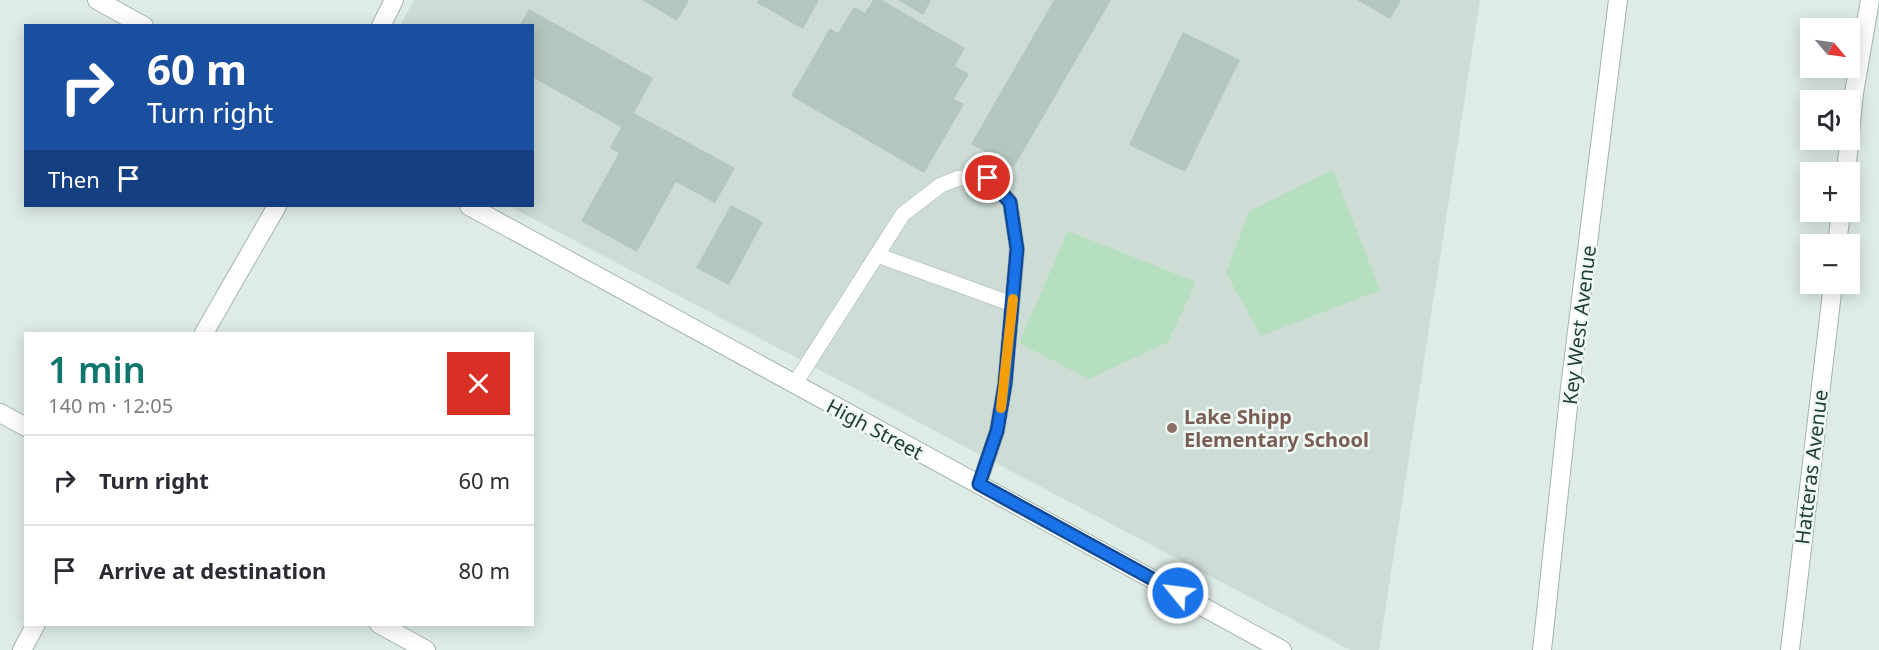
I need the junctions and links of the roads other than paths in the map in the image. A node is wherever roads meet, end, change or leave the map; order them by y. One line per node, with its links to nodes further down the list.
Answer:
1 (97, 0): 5 (street)
2 (394, 0): 6 (street)
3 (1618, 0): 23 (street, Key West Avenue)
4 (1870, 0): 7 (street)
5 (140, 24)
6 (382, 24)
7 (1847, 162)
8 (276, 207): 13 (street)
9 (471, 207): 14 (street, High Street)
10 (877, 255): 12 (lane); 12 (lane); 14 (lane)
11 (1832, 294): 24 (street, Hatteras Avenue)
12 (1012, 304): 17 (lane)
13 (205, 332)
14 (794, 385): 17 (street, High Street)
15 (0, 413): 16 (street)
16 (24, 426)
17 (979, 484): 22 (street, High Street)
18 (35, 626): 20 (street)
19 (383, 626): 21 (street)
20 (22, 650)
21 (426, 650)
22 (1282, 650)
23 (1542, 650)
24 (1790, 650)

